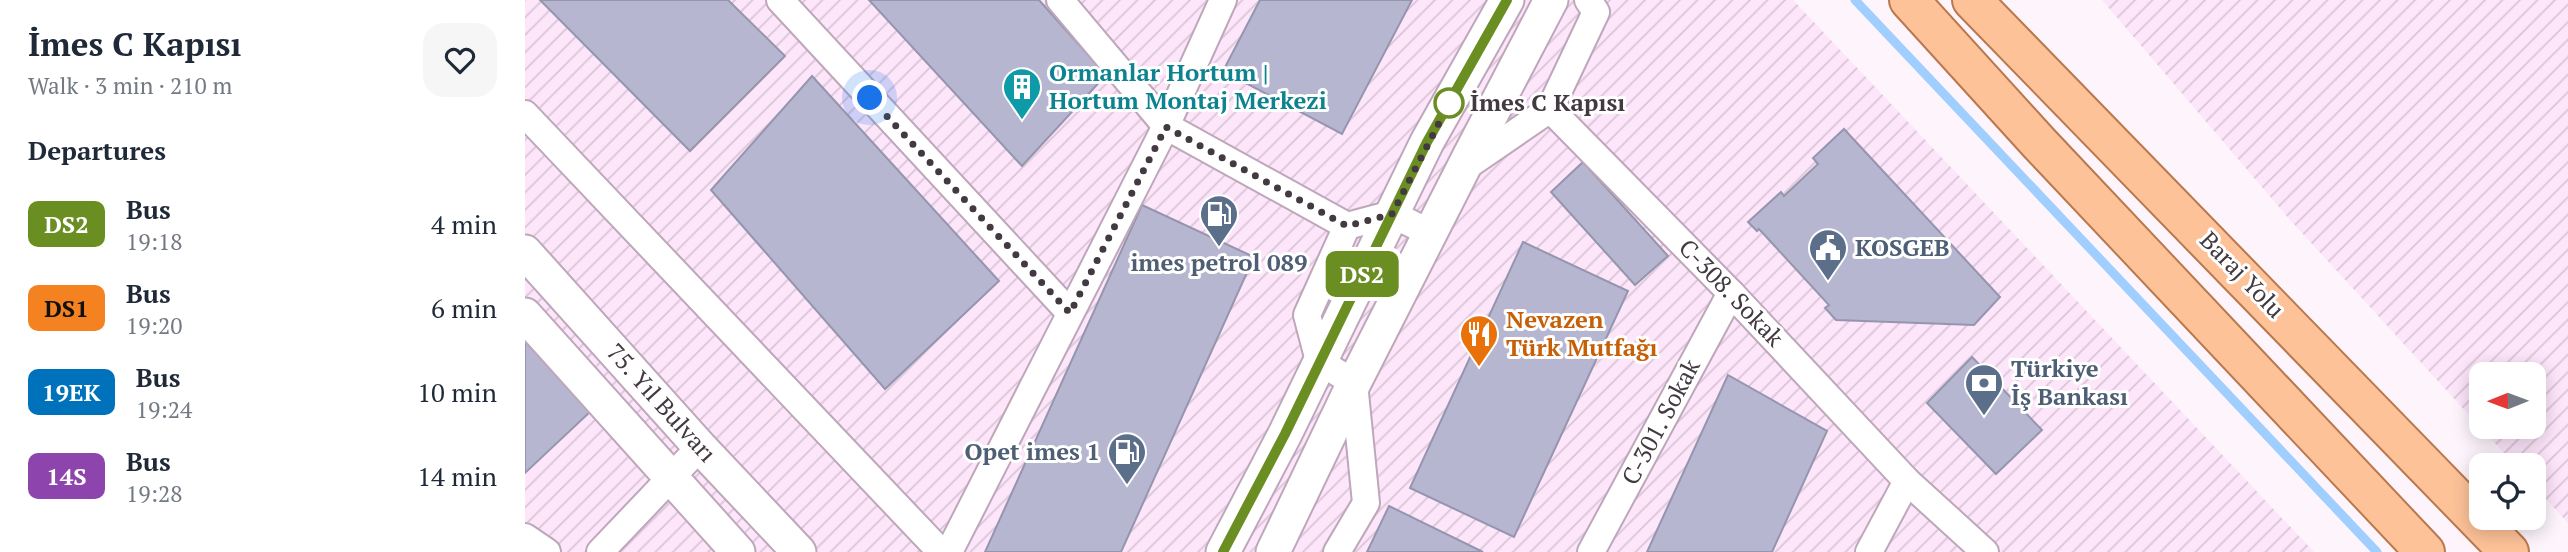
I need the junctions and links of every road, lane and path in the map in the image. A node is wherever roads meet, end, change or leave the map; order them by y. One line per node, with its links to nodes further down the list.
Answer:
1 (780, 0): 18 (street)
2 (1060, 0): 11 (street)
3 (1223, 0): 11 (street)
4 (1507, 0): 13 (street)
5 (1551, 0): 12 (street)
6 (1588, 0): 9 (street)
7 (1909, 0): 38 (main road)
8 (1972, 0): 39 (main road, Baraj Yolu)
9 (1550, 109): 12 (street); 17 (street, C-308. Sokak)
10 (525, 114): 30 (street)
11 (1166, 127): 14 (street); 18 (street)
12 (1464, 168): 15 (street)
13 (1392, 214): 14 (street); 15 (street); 20 (street)
14 (1347, 226): 20 (street)
15 (1431, 234): 21 (street)
16 (525, 252): 22 (street, 75. Yıl Bulvarı)
17 (1731, 293): 24 (street, C-308. Sokak); 35 (street, C-301. Sokak)
18 (1070, 313): 31 (street)
19 (525, 315): 23 (street, 75. Yıl Bulvarı)
20 (1319, 361): 21 (street); 32 (street)
21 (1355, 383): 33 (street); 34 (street)
22 (700, 447): 23 (street); 29 (street, 75. Yıl Bulvarı)
23 (671, 477): 27 (street); 28 (street, 75. Yıl Bulvarı)
24 (1907, 481): 36 (street); 37 (street, C-308. Sokak)
25 (525, 537): 26 (street)
26 (547, 552)
27 (600, 552)
28 (738, 552)
29 (799, 552)
30 (941, 552)
31 (949, 552)
32 (1223, 552)
33 (1273, 552)
34 (1337, 552)
35 (1591, 552)
36 (1869, 552)
37 (1985, 552)
38 (2425, 552)
39 (2508, 552)

